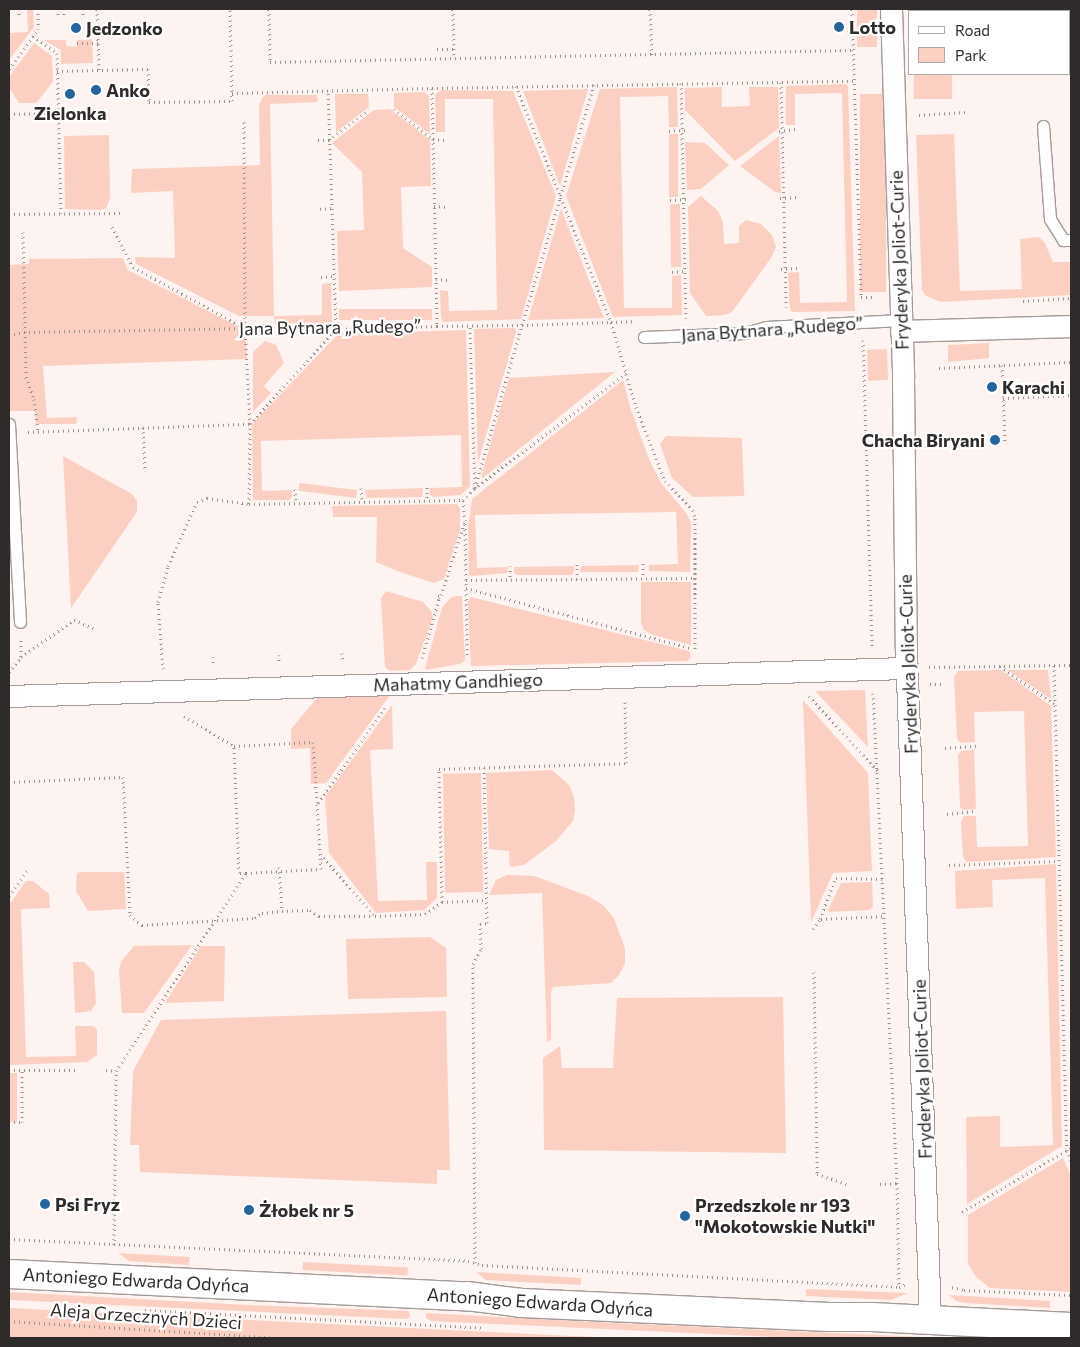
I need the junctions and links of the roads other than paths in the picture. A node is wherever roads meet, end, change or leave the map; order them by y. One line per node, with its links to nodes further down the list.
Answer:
1 (891, 9): 4 (street, Fryderyka Joliot-Curie)
2 (1043, 126): 3 (lane)
3 (1071, 240)
4 (901, 326): 5 (street, Jana Bytnara „Rudego”); 6 (lane, Jana Bytnara „Rudego”); 9 (street, Fryderyka Joliot-Curie)
5 (1071, 326)
6 (644, 337)
7 (10, 428): 8 (lane)
8 (20, 622)
9 (907, 677): 10 (street, Mahatmy Gandhiego); 12 (street, Fryderyka Joliot-Curie)
10 (9, 696)
11 (9, 1274): 12 (street, Antoniego Edwarda Odyńca)
12 (930, 1320): 13 (street, Antoniego Edwarda Odyńca)
13 (1071, 1327)

